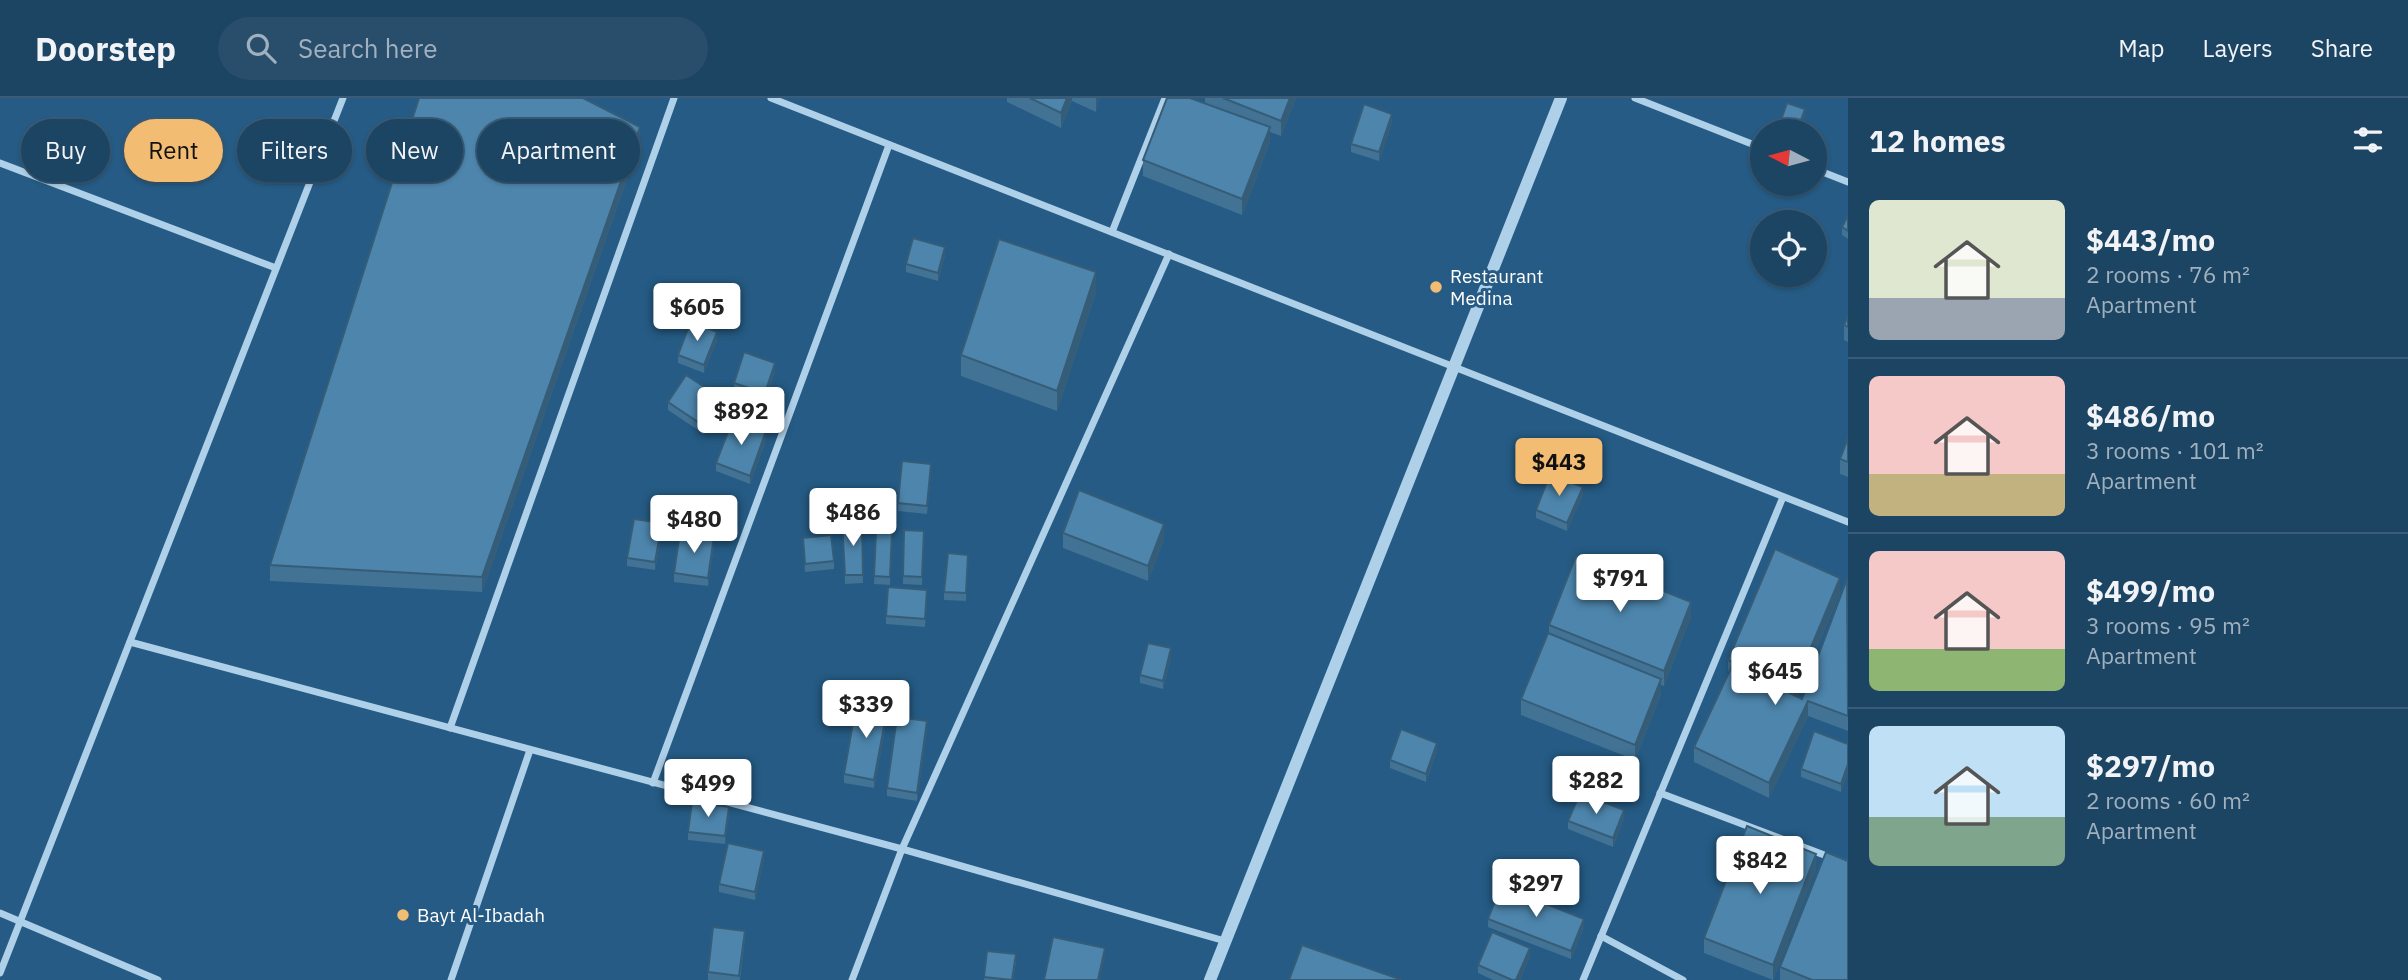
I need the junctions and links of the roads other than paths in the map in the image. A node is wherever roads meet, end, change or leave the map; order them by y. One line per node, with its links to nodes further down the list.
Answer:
1 (343, 98): 14 (street)
2 (674, 98): 19 (street)
3 (771, 98): 8 (street)
4 (1164, 98): 12 (street)
5 (1561, 98): 15 (street)
6 (1635, 98): 7 (street)
7 (1750, 143)
8 (889, 145): 12 (street); 21 (street)
9 (0, 163): 14 (street)
10 (1827, 174): 11 (street)
11 (1848, 182)
12 (1112, 232): 13 (street)
13 (1169, 254): 15 (street); 23 (street)
14 (276, 268): 18 (street)
15 (1454, 368): 16 (street); 28 (street)
16 (1783, 497): 17 (street); 22 (street)
17 (1848, 522)
18 (130, 642): 19 (street); 26 (street)
19 (450, 728): 20 (street)
20 (530, 750): 21 (street); 31 (street)
21 (653, 783): 23 (street)
22 (1660, 793): 24 (street); 27 (street)
23 (902, 849): 28 (street); 32 (street)
24 (1848, 864)
25 (0, 912): 26 (street)
26 (21, 920): 29 (street); 30 (street)
27 (1601, 936): 34 (street); 35 (street)
28 (1225, 941): 33 (street)
29 (0, 973)
30 (158, 980)
31 (451, 980)
32 (852, 980)
33 (1210, 980)
34 (1583, 980)
35 (1683, 980)

